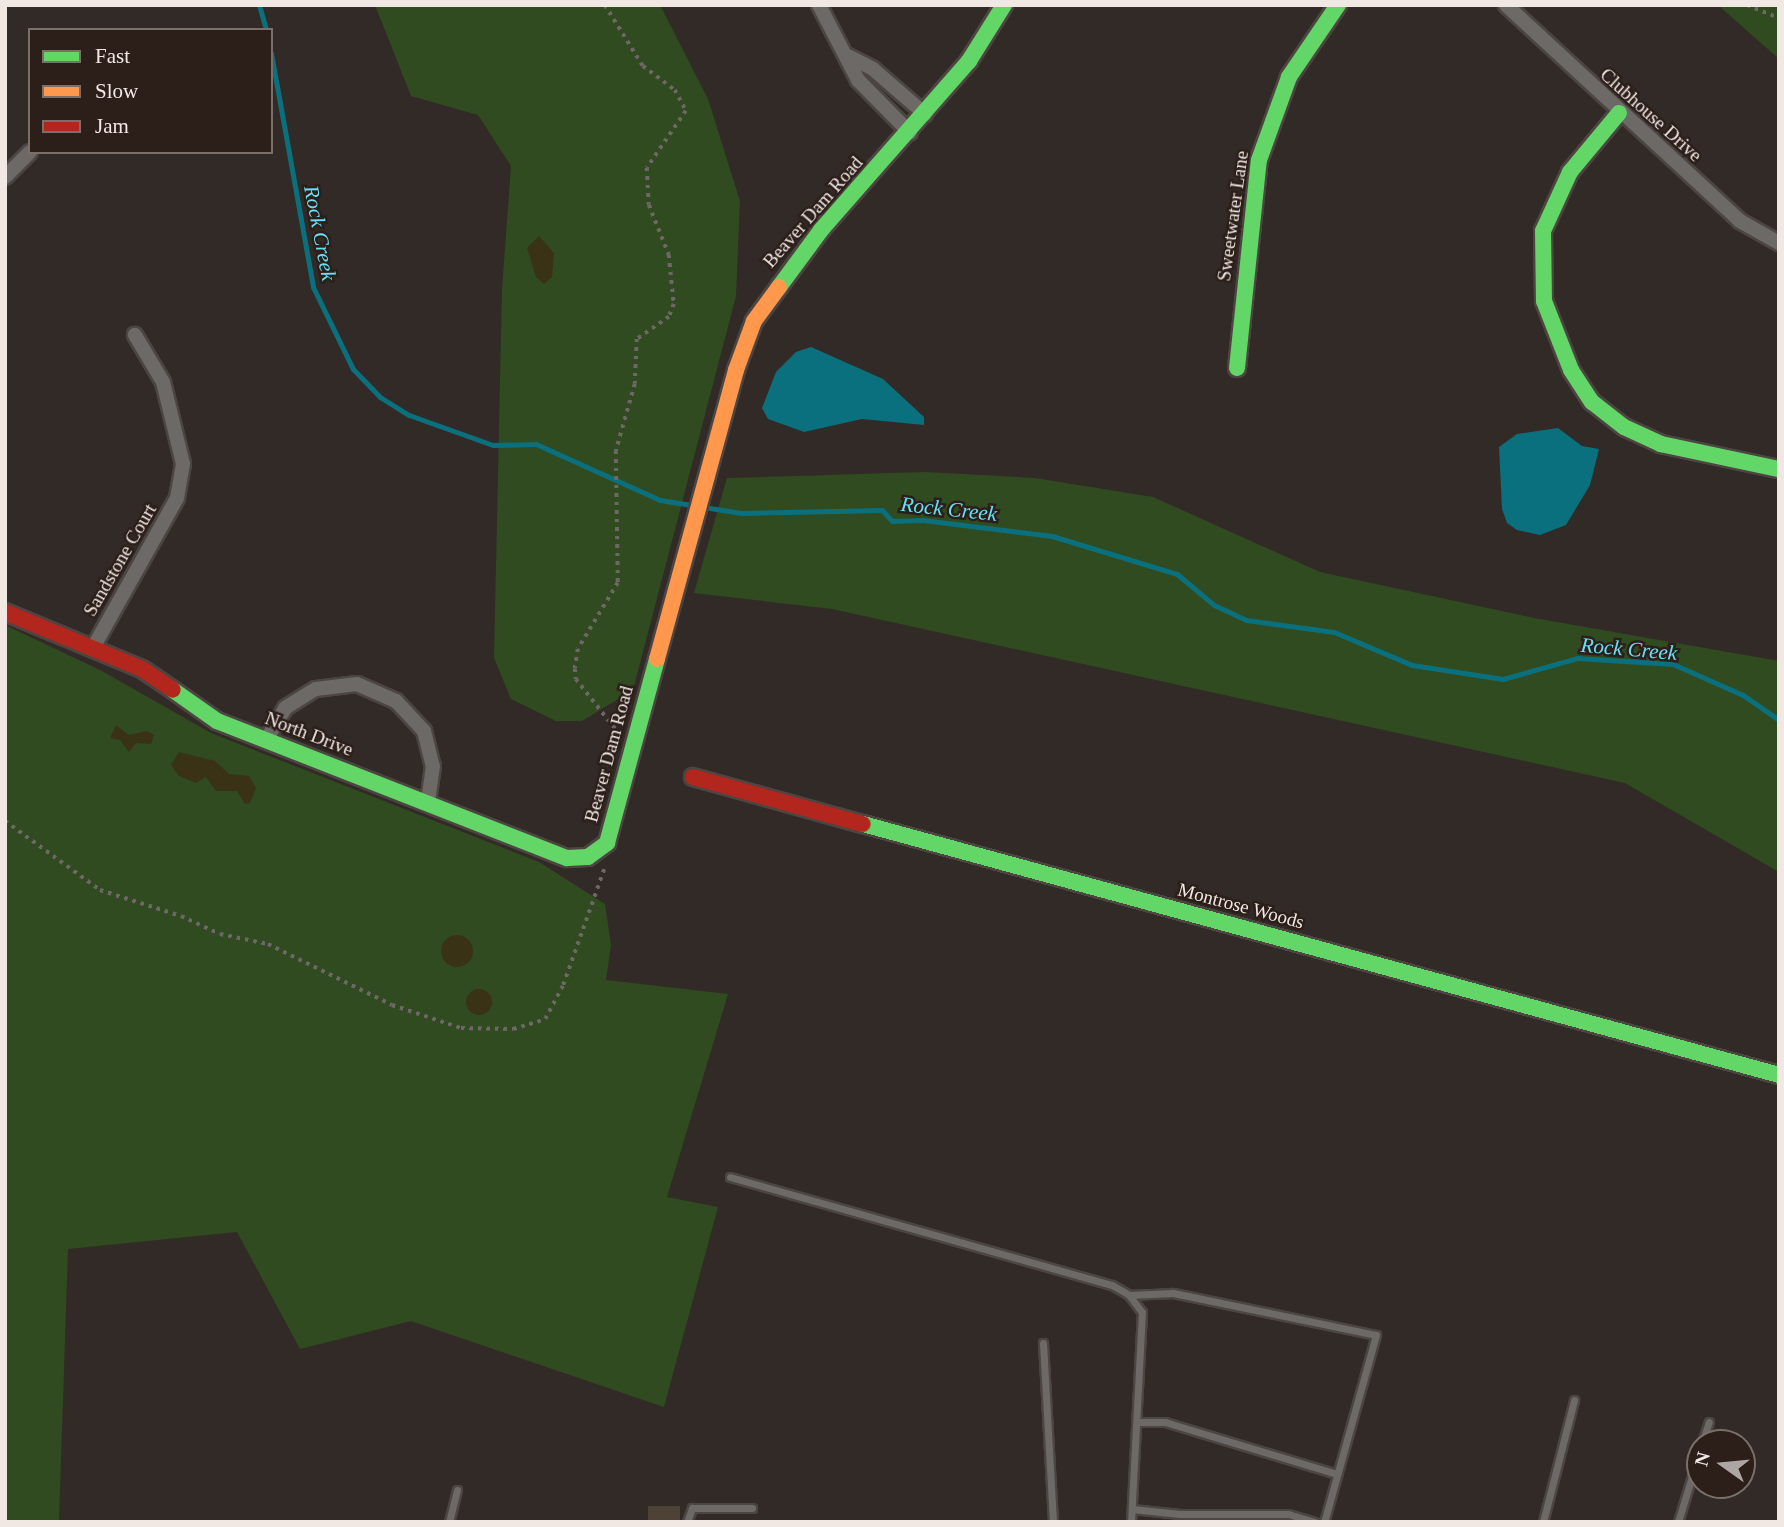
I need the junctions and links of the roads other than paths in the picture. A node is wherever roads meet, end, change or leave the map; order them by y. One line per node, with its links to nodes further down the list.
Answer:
1 (819, 5): 5 (street)
2 (1004, 5): 7 (street, Beaver Dam Road)
3 (1338, 5): 13 (street, Sweetwater Lane)
4 (1506, 5): 6 (street, Clubhouse Drive)
5 (848, 57): 7 (street); 8 (street)
6 (1619, 113): 11 (street, Clubhouse Drive); 14 (street)
7 (925, 114): 8 (street, Beaver Dam Road)
8 (910, 133): 20 (street, Beaver Dam Road)
9 (28, 154): 10 (street)
10 (5, 177)
11 (1779, 243)
12 (135, 335): 16 (street, Sandstone Court)
13 (1237, 368)
14 (1779, 469)
15 (5, 612): 16 (street, North Drive)
16 (94, 646): 17 (street, North Drive)
17 (266, 740): 19 (street, North Drive); 19 (street)
18 (693, 778): 21 (street, Montrose Woods)
19 (428, 802): 20 (street, North Drive)
20 (607, 843)
21 (1779, 1075)
22 (730, 1177): 23 (lane)
23 (1129, 1295): 26 (lane); 29 (lane)
24 (1043, 1343): 36 (lane)
25 (1574, 1400): 40 (lane)
26 (1138, 1422): 29 (lane); 33 (lane)
27 (1709, 1422): 28 (lane)
28 (1707, 1429)
29 (1337, 1474): 39 (lane)
30 (457, 1490): 34 (lane)
31 (1686, 1496): 41 (lane)
32 (752, 1508): 35 (lane)
33 (1132, 1509): 37 (lane); 38 (lane)
34 (449, 1522)
35 (687, 1522)
36 (1053, 1522)
37 (1131, 1522)
38 (1315, 1522)
39 (1324, 1522)
40 (1543, 1522)
41 (1678, 1522)

